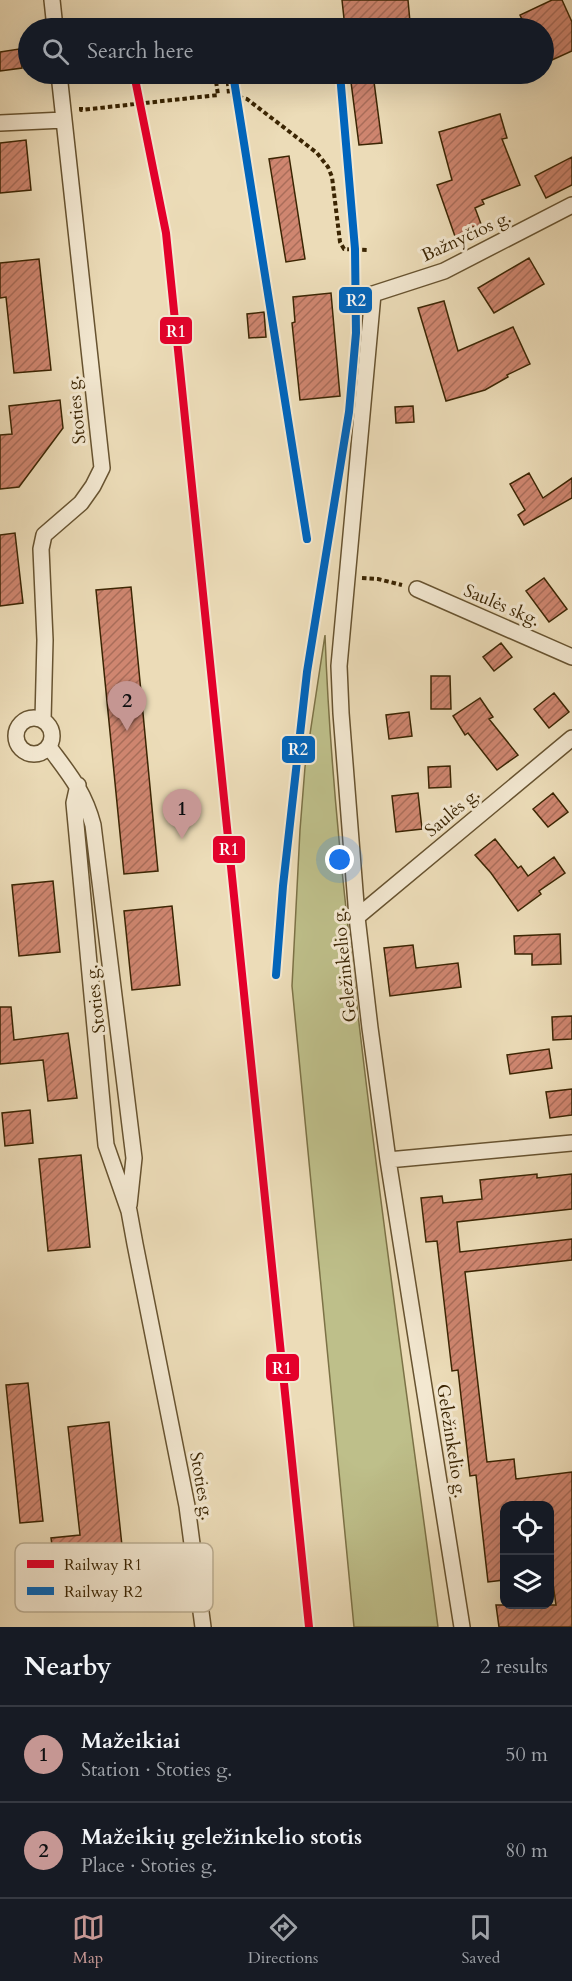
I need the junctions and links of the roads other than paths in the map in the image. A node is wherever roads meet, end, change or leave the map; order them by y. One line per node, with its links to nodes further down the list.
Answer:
1 (52, 0): 2 (street)
2 (54, 18)
3 (60, 84): 4 (street, Stoties g.)
4 (64, 120): 5 (street); 10 (street, Stoties g.)
5 (0, 123)
6 (572, 205): 7 (street, Bažnyčios g.)
7 (372, 294): 16 (street, Geležinkelio g.)
8 (417, 590): 9 (street, Saulės skg.)
9 (572, 657)
10 (43, 720): 12 (street); 14 (street)
11 (572, 738): 16 (street, Saulės g.)
12 (16, 741): 13 (street); 14 (street)
13 (0, 743)
14 (49, 747): 15 (street, Stoties g.)
15 (78, 784): 19 (street, Stoties g.); 19 (street, Stoties g.)
16 (357, 917): 18 (street, Geležinkelio g.)
17 (572, 1143): 18 (street)
18 (388, 1160): 23 (street, Geležinkelio g.)
19 (129, 1211): 20 (street, Stoties g.)
20 (192, 1543)
21 (200, 1612): 22 (street, Stoties g.)
22 (202, 1627)
23 (462, 1627)

